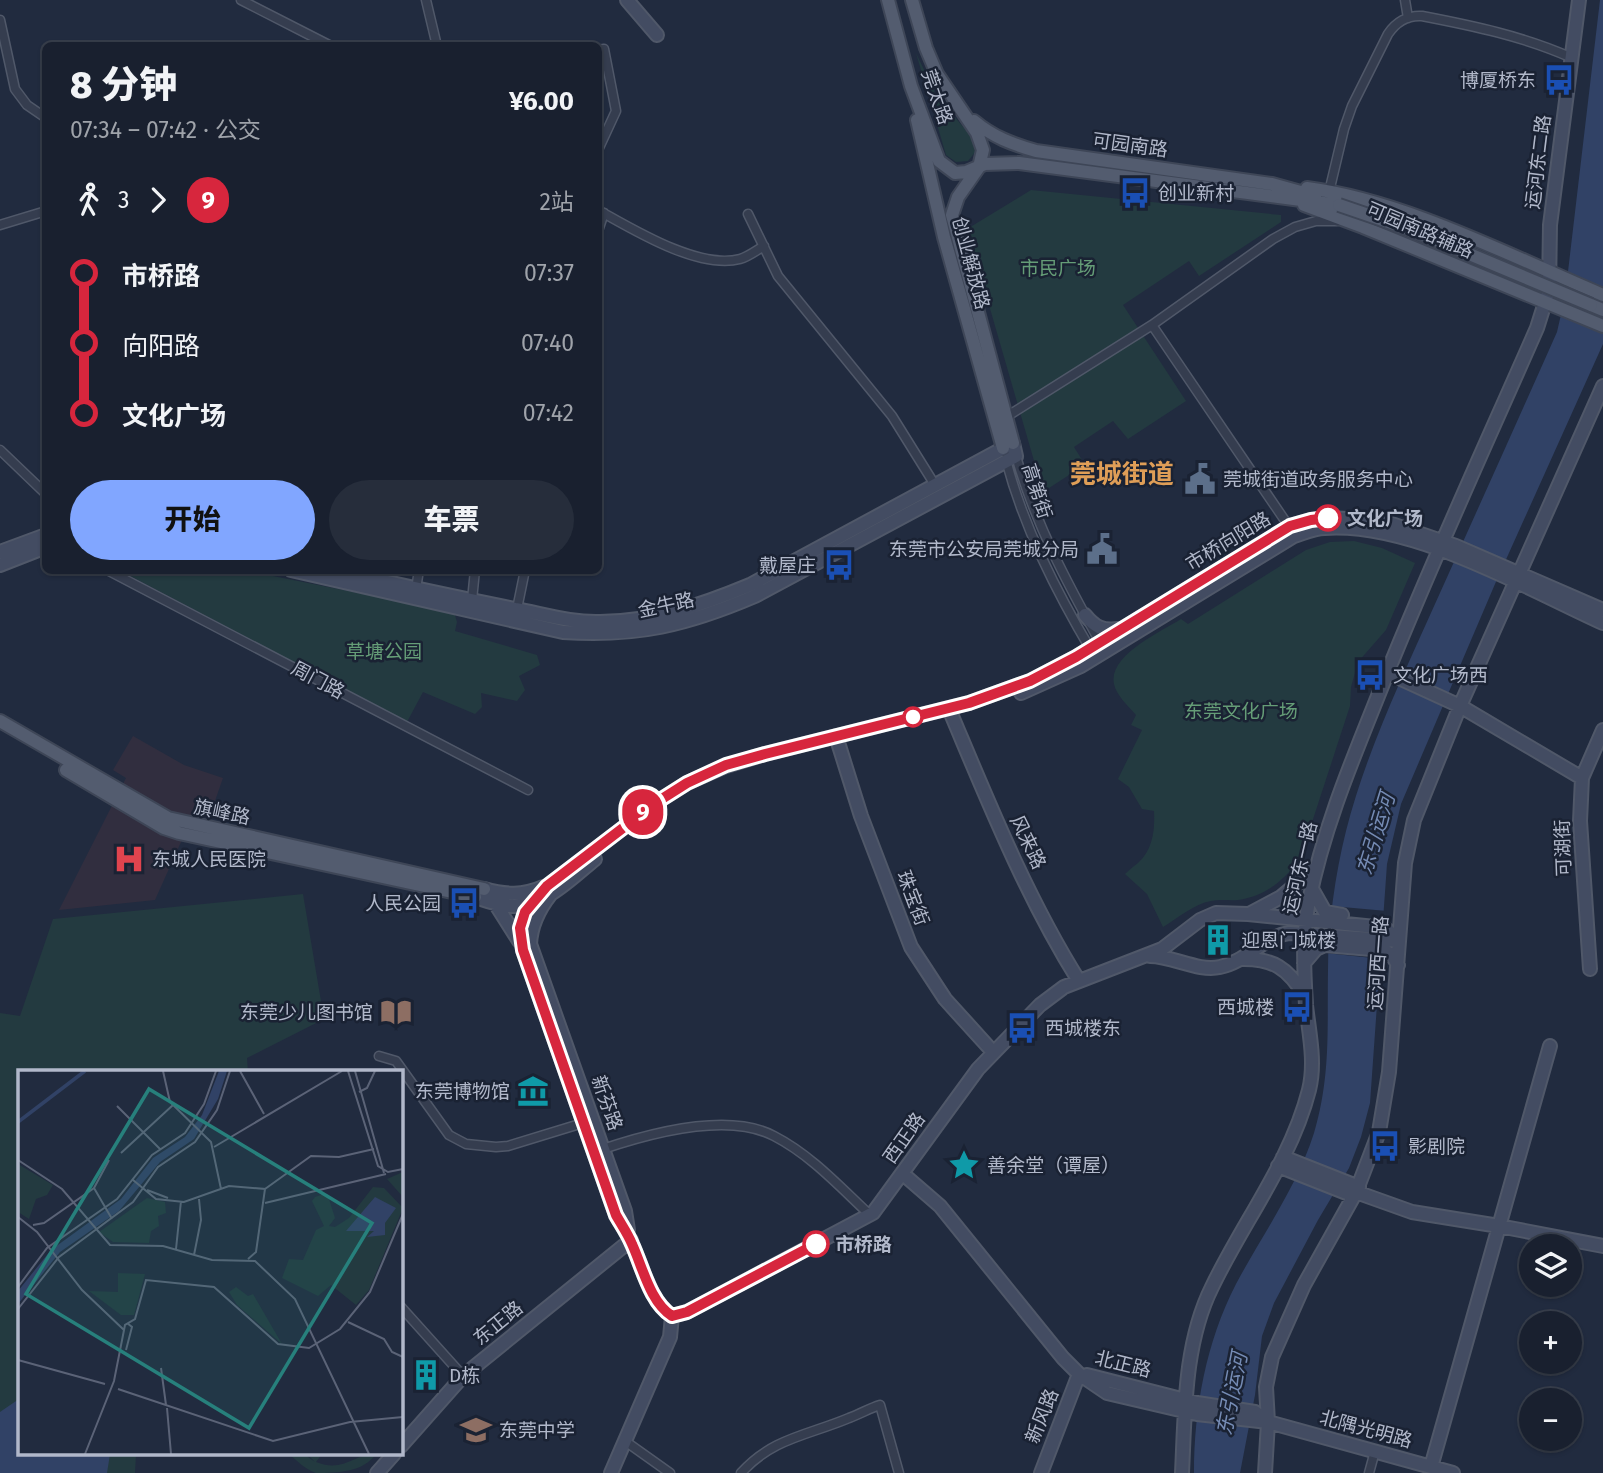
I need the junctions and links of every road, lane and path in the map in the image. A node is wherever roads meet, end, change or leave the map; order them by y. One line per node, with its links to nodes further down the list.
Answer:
1 (241, 0): 11 (street)
2 (426, 0): 12 (street)
3 (627, 0): 10 (street)
4 (888, 0): 15 (main road, 莞太路)
5 (912, 0): 16 (main road, 莞太路)
6 (1405, 0): 8 (street)
7 (1578, 0): 14 (street, 运河东二路)
8 (1408, 18): 14 (street); 23 (street)
9 (0, 20): 17 (street)
10 (657, 36)
11 (323, 42)
12 (436, 42)
13 (602, 49): 18 (street)
14 (1570, 57): 32 (street, 运河东二路)
15 (911, 86): 20 (main road, 莞太路); 42 (main road, 创业解放路)
16 (963, 111): 20 (main road); 22 (main road, 可园南路)
17 (42, 115)
18 (602, 141)
19 (1008, 162): 20 (main road, 可园南路); 21 (main road); 25 (main road, 可园南路)
20 (979, 167): 21 (main road, 创业解放路)
21 (970, 180): 40 (main road, 创业解放路)
22 (1272, 184): 23 (main road, 可园南路辅路); 24 (main road, 可园南路)
23 (1329, 192): 32 (main road, 可园南路辅路)
24 (1296, 195): 25 (main road, 可园南路); 35 (main road, bridge)
25 (1263, 196): 29 (main road, 可园南路辅路)
26 (42, 212): 30 (street)
27 (602, 213): 31 (street)
28 (748, 214): 31 (street)
29 (1356, 224): 34 (main road, 可园南路辅路); 36 (street)
30 (0, 225)
31 (764, 246): 43 (street)
32 (1557, 275): 33 (main road, 可园南路辅路); 34 (street, 运河东二路)
33 (1603, 295)
34 (1545, 303): 37 (main road, 可园南路辅路); 38 (street, 运河东二路)
35 (1597, 308)
36 (1152, 325): 40 (street); 45 (street)
37 (1603, 326)
38 (1537, 328): 47 (street, 运河东一路)
39 (1603, 386): 57 (street, 运河西一路)
40 (1006, 417): 42 (main road, 创业解放路)
41 (0, 450): 44 (street)
42 (1010, 452): 43 (street); 52 (street, 金牛路); 62 (street, 高第街); 65 (street, 高第街)
43 (935, 485): 60 (street)
44 (42, 490)
45 (1292, 531): 47 (street, 市桥向阳路); 64 (street, 市桥向阳路)
46 (42, 536): 49 (street)
47 (1440, 545): 57 (street, 市桥向阳路); 66 (street, 运河东一路)
48 (42, 549): 50 (street)
49 (0, 552)
50 (0, 565)
51 (115, 574): 74 (street, 周门路)
52 (309, 574)
53 (354, 574): 58 (street)
54 (418, 574): 58 (street)
55 (475, 574): 59 (street)
56 (524, 574): 60 (street)
57 (1516, 578): 61 (street); 63 (street); 67 (street, 运河西一路)
58 (416, 589): 59 (street)
59 (472, 600): 60 (street)
60 (517, 609)
61 (1603, 610)
62 (1085, 615): 64 (street); 65 (street, 高第街)
63 (1603, 623)
64 (1118, 635): 65 (street, 市桥向阳路)
65 (1098, 650): 68 (street); 72 (street)
66 (1394, 675): 67 (street); 75 (street, 运河东一路)
67 (1455, 703): 73 (street); 82 (street, 运河西一路)
68 (952, 716): 72 (street); 96 (street, 风来路)
69 (0, 721): 76 (main road, 旗峰路)
70 (1603, 730): 73 (street, 可湖街)
71 (0, 731): 76 (main road, 旗峰路)
72 (837, 740): 78 (street); 99 (street, 珠宝街)
73 (1582, 778): 94 (street, 可湖街)
74 (528, 790)
75 (1317, 867): 77 (street, 运河东一路); 83 (street)
76 (457, 887): 79 (main road)
77 (1312, 888): 84 (street, 运河东一路); 85 (street)
78 (549, 889): 79 (street); 81 (street); 95 (street)
79 (477, 891): 80 (street); 93 (street)
80 (495, 903): 81 (street); 88 (street)
81 (530, 904): 88 (street)
82 (1402, 910): 86 (street); 87 (street, 运河西一路)
83 (1248, 914): 84 (street, 西正路); 89 (street, 西正路)
84 (1306, 927): 85 (street, 西正路); 90 (street, 西正路); 91 (street, 运河东一路)
85 (1326, 929): 86 (street, 西正路); 86 (street); 91 (street)
86 (1384, 935): 87 (street, 西正路); 92 (street)
87 (1399, 941): 92 (street, 运河西一路)
88 (522, 944): 93 (street); 95 (street)
89 (1146, 956): 90 (street, 西正路); 96 (street, 西正路)
90 (1240, 960): 97 (street)
91 (1304, 963): 97 (street, 运河东一路)
92 (1398, 965): 105 (street, 运河西一路)
93 (529, 968): 95 (street)
94 (1590, 969)
95 (538, 981): 101 (street, 新芬路); 102 (street, 新芬路)
96 (1079, 981): 99 (street, 西正路)
97 (1306, 997): 103 (street, 运河东一路)
98 (1550, 1046): 107 (street)
99 (993, 1052): 104 (street, 西正路)
100 (379, 1056): 101 (street)
101 (583, 1123): 102 (street, 新芬路)
102 (598, 1150): 106 (street); 108 (street, 新芬路)
103 (1280, 1161): 105 (street); 115 (street, 运河东一路)
104 (903, 1174): 106 (street, 西正路); 112 (street, 北正路)
105 (1354, 1191): 107 (street); 114 (street, 运河西一路)
106 (870, 1215): 111 (street, 西正路)
107 (1499, 1226): 109 (street); 123 (street)
108 (631, 1240): 111 (street, 新芬路); 113 (street, 东正路)
109 (1603, 1246)
110 (402, 1308): 113 (street)
111 (672, 1316): 118 (street)
112 (1079, 1374): 115 (street, 北正路); 129 (street, 新风路)
113 (463, 1376): 120 (street, 东正路)
114 (1267, 1393): 116 (street); 117 (street, 运河西一路)
115 (1193, 1408): 116 (street); 116 (street); 130 (street, 运河东一路)
116 (1253, 1417): 117 (street, 北隅光明路); 119 (street)
117 (1268, 1422): 119 (street, 运河西一路); 121 (street, 北隅光明路)
118 (625, 1441): 125 (street); 126 (street)
119 (1267, 1443): 131 (street, 运河西一路)
120 (402, 1445)
121 (1375, 1451): 123 (street, 北隅光明路); 132 (street)
122 (392, 1456): 124 (street)
123 (1431, 1467): 133 (street, 北隅光明路)
124 (377, 1473)
125 (611, 1473)
126 (670, 1473)
127 (741, 1473): 128 (street)
128 (898, 1473)
129 (1041, 1473)
130 (1182, 1473)
131 (1265, 1473)
132 (1369, 1473)
133 (1453, 1473)

